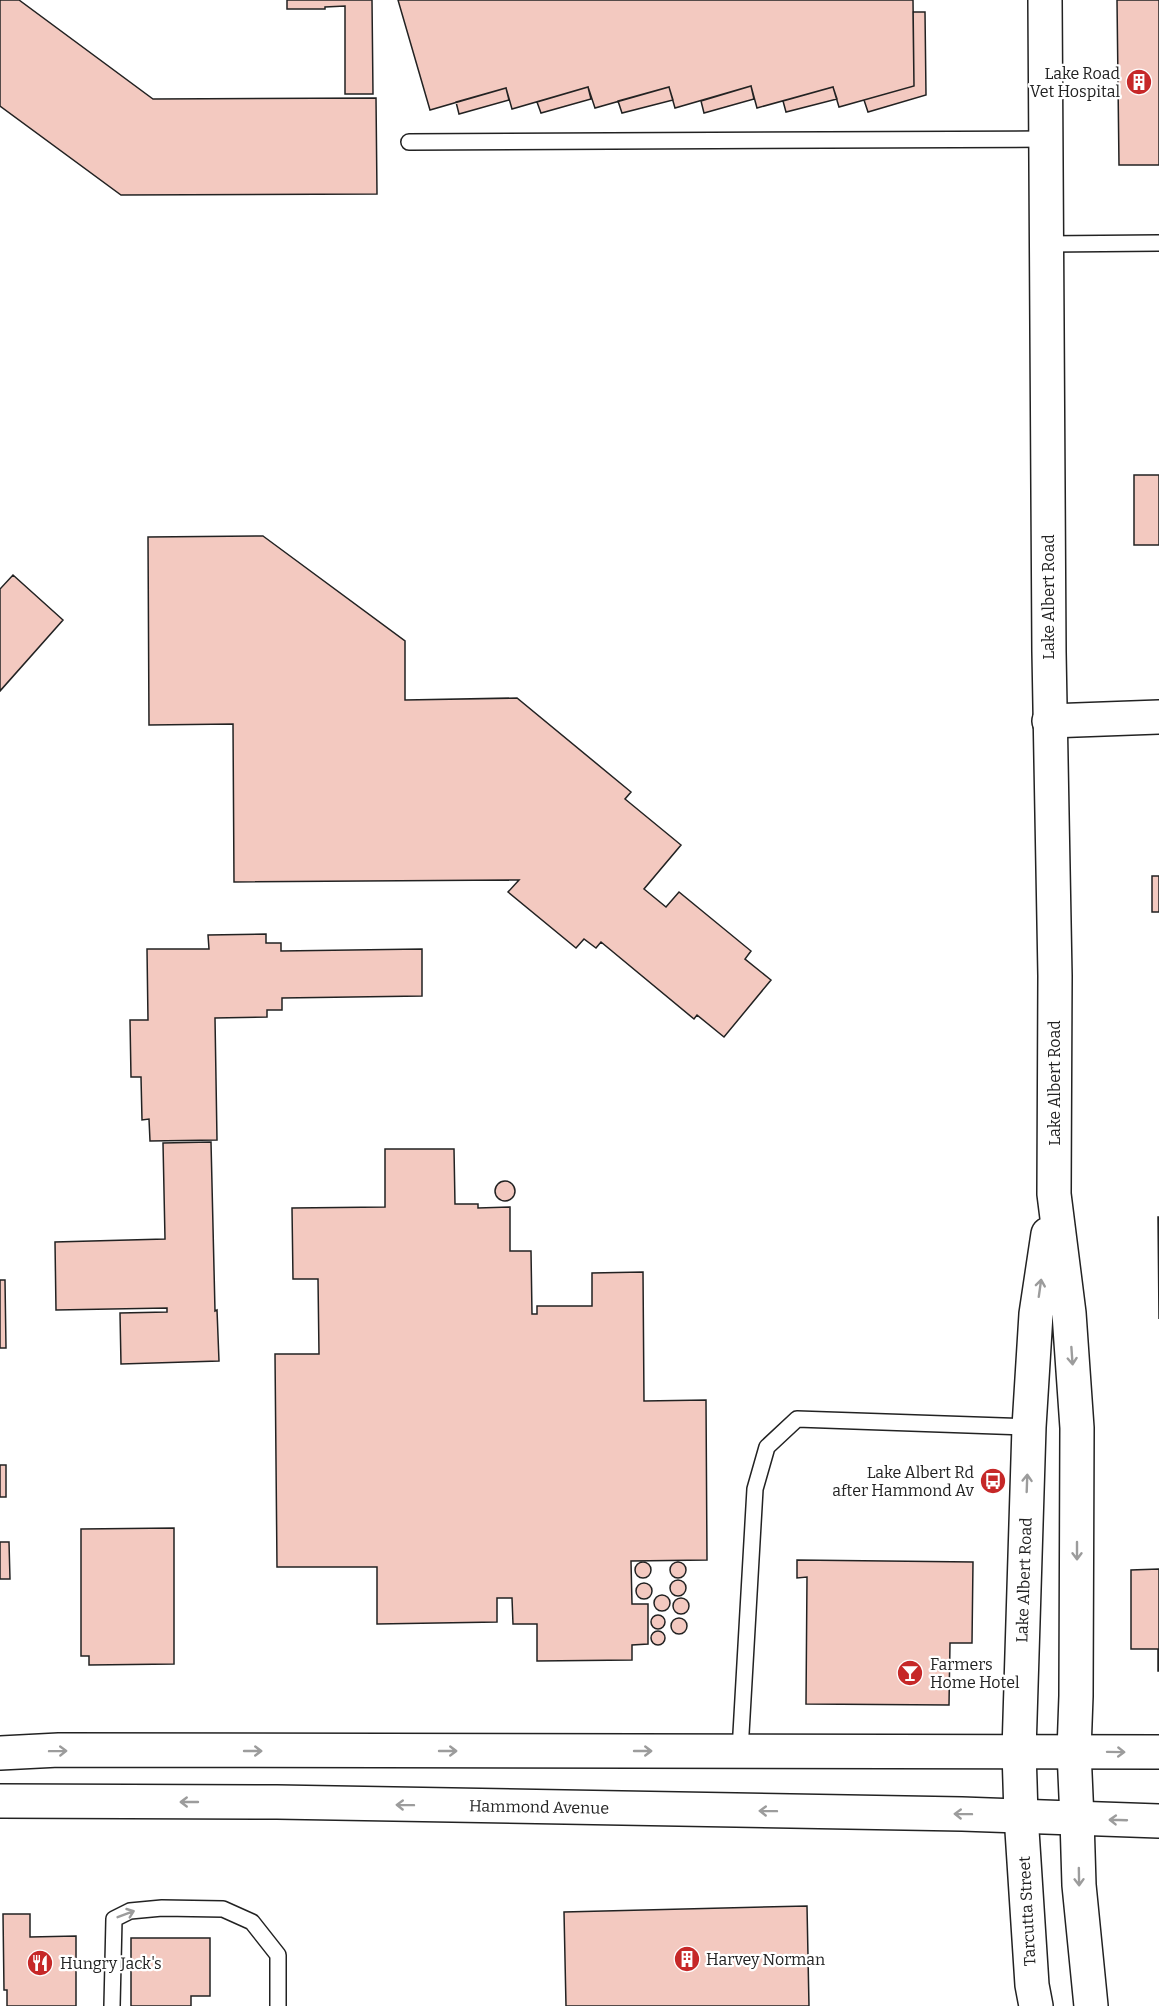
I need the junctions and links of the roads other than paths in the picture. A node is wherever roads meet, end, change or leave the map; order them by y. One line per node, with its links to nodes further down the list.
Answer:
1 (1045, 0): 2 (main road, Lake Albert Road)
2 (1046, 139): 3 (lane); 5 (main road, Lake Albert Road)
3 (409, 142)
4 (1159, 243): 5 (lane)
5 (1046, 244): 7 (main road, Lake Albert Road)
6 (1159, 717): 7 (main road)
7 (1049, 721): 8 (main road, Lake Albert Road)
8 (1054, 1194): 9 (main road, Lake Albert Road, one-way to 8); 12 (main road, Lake Albert Road, one-way to 12)
9 (1029, 1427): 10 (lane); 11 (main road, Lake Albert Road, one-way to 9)
10 (740, 1751): 11 (main road); 14 (main road, one-way to 10)
11 (1019, 1751): 12 (main road); 16 (main road, Lake Albert Road)
12 (1074, 1751): 13 (main road, one-way to 13); 17 (main road, Lake Albert Road)
13 (1159, 1752)
14 (0, 1753)
15 (0, 1801): 16 (main road, Hammond Avenue, one-way to 15)
16 (1021, 1815): 17 (main road, Hammond Avenue); 21 (main road, Tarcutta Street)
17 (1077, 1819): 18 (main road, Hammond Avenue, one-way to 17); 22 (main road, one-way to 22)
18 (1159, 1821)
19 (112, 2006): 20 (lane, one-way to 20)
20 (278, 2006)
21 (1036, 2006)
22 (1091, 2006)

